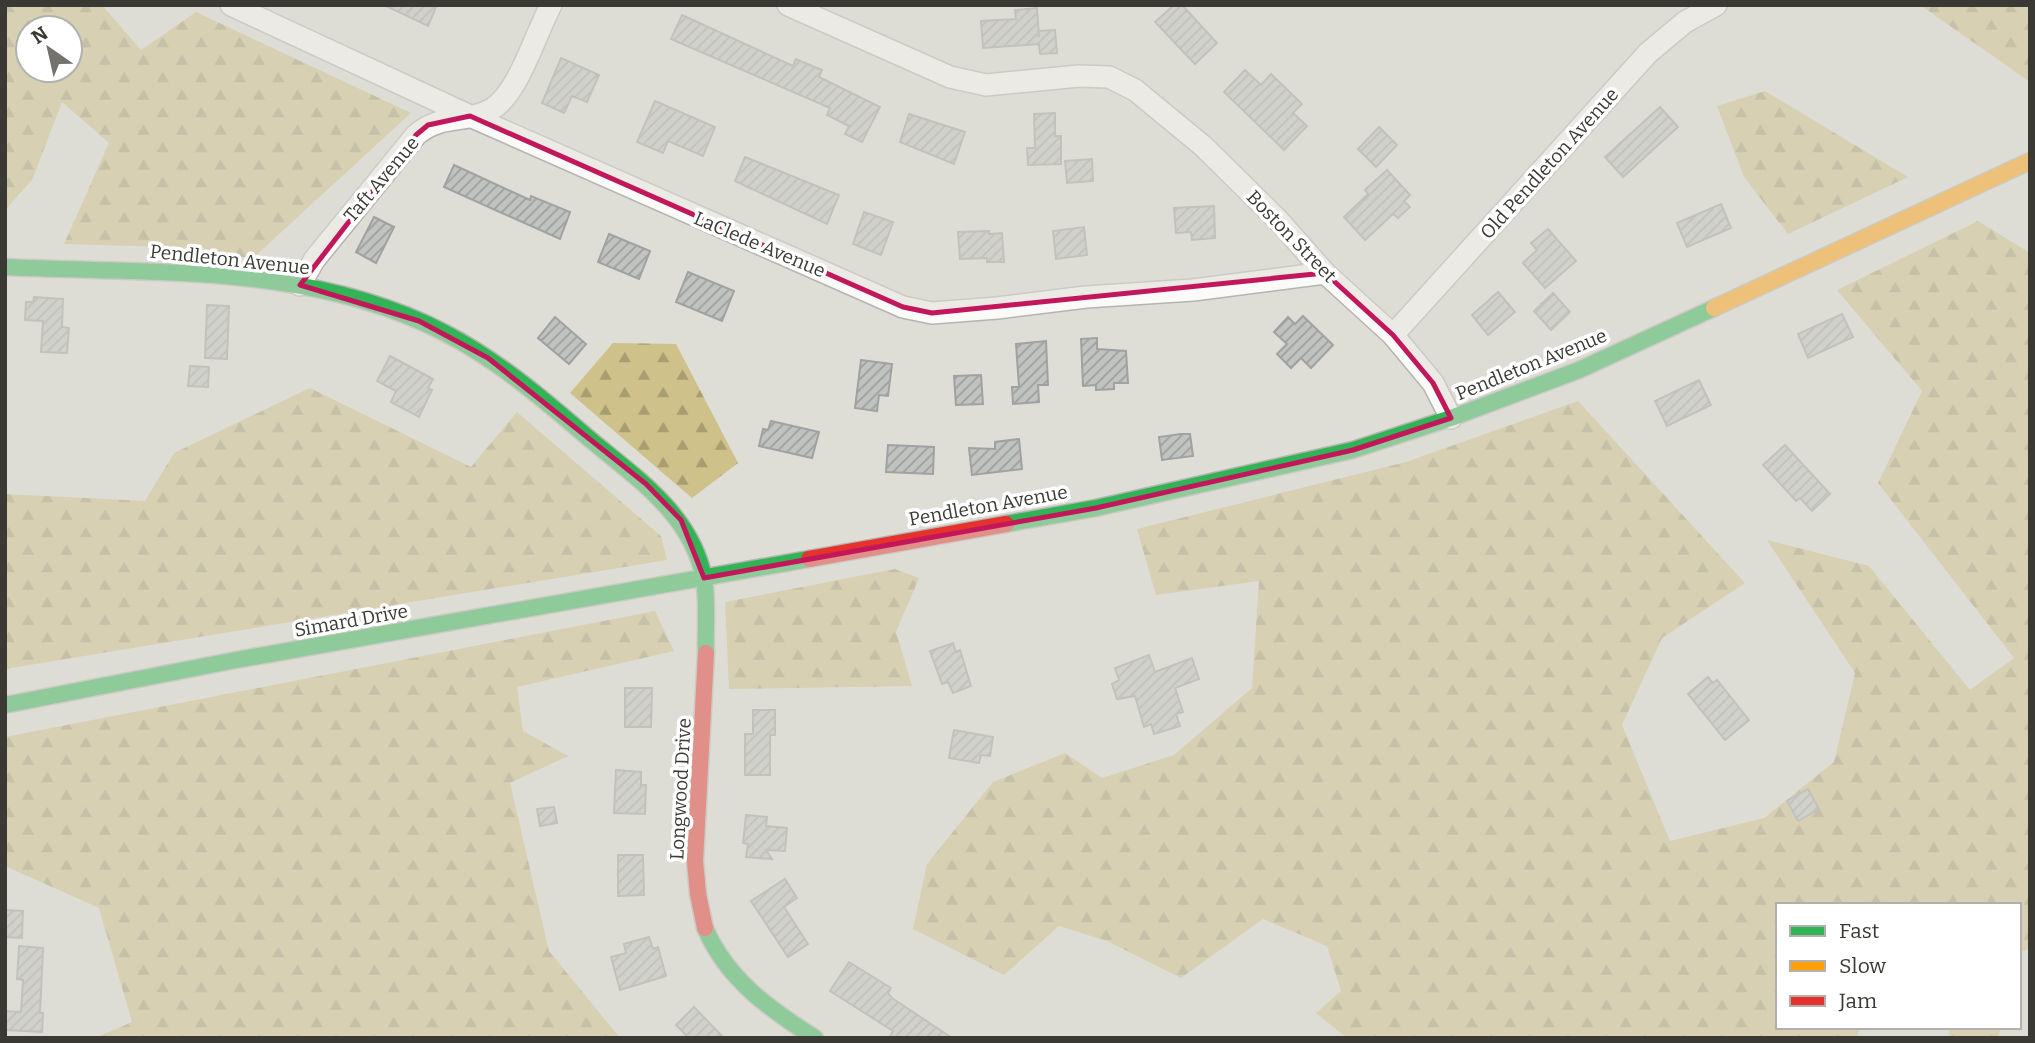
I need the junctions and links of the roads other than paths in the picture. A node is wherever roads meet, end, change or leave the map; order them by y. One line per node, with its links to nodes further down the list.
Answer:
1 (231, 5): 5 (street, LaClede Avenue)
2 (551, 5): 5 (street, Taft Avenue)
3 (788, 5): 8 (street, Boston Street)
4 (1716, 5): 10 (street, Old Pendleton Avenue)
5 (470, 116): 8 (street, LaClede Avenue); 9 (street, Taft Avenue)
6 (2030, 161): 11 (street, Pendleton Avenue)
7 (5, 267): 9 (street, Pendleton Avenue)
8 (1325, 273): 10 (street, Boston Street)
9 (300, 285): 12 (street, Pendleton Avenue)
10 (1394, 335): 11 (street, Boston Street)
11 (1451, 418): 12 (street, Pendleton Avenue)
12 (704, 578): 13 (street, Simard Drive); 14 (street, Longwood Drive)
13 (5, 705)
14 (815, 1038)

